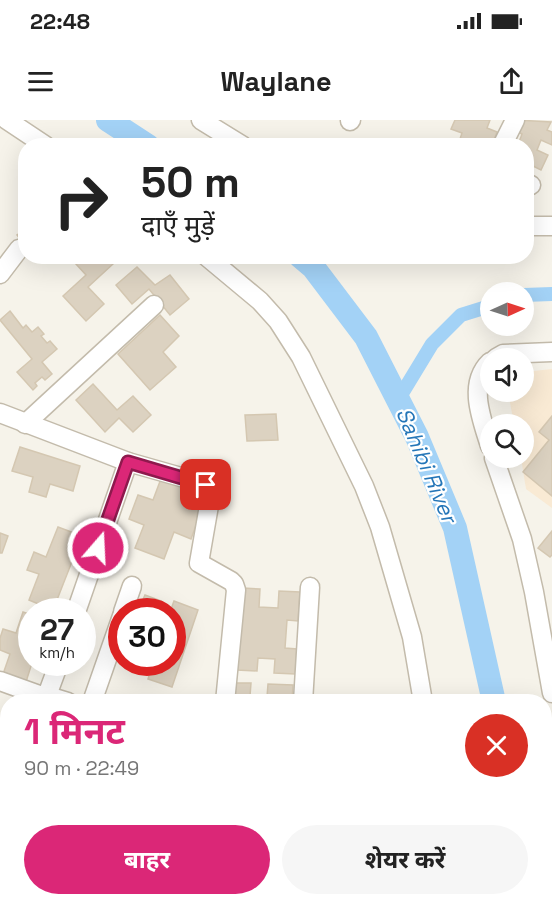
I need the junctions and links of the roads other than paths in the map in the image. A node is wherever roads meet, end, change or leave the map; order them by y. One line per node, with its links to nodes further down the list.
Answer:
1 (7, 120): 4 (street)
2 (201, 120): 5 (street)
3 (515, 120): 6 (street)
4 (34, 138)
5 (230, 138)
6 (506, 138)
7 (534, 226): 8 (street)
8 (552, 226)
9 (18, 250): 11 (street)
10 (216, 264): 34 (street)
11 (0, 273)
12 (154, 305): 18 (street)
13 (552, 352): 14 (street)
14 (534, 353)
15 (480, 378): 17 (street)
16 (0, 413): 18 (street)
17 (482, 414)
18 (25, 424): 19 (street)
19 (128, 462): 23 (street); 32 (street)
20 (498, 468): 28 (street)
21 (132, 586): 24 (street)
22 (310, 587): 33 (street)
23 (81, 598)
24 (128, 598)
25 (108, 655): 31 (street)
26 (54, 676): 30 (street)
27 (0, 681): 29 (street)
28 (552, 693)
29 (36, 694)
30 (46, 694)
31 (95, 694)
32 (226, 694)
33 (303, 694)
34 (422, 694)

